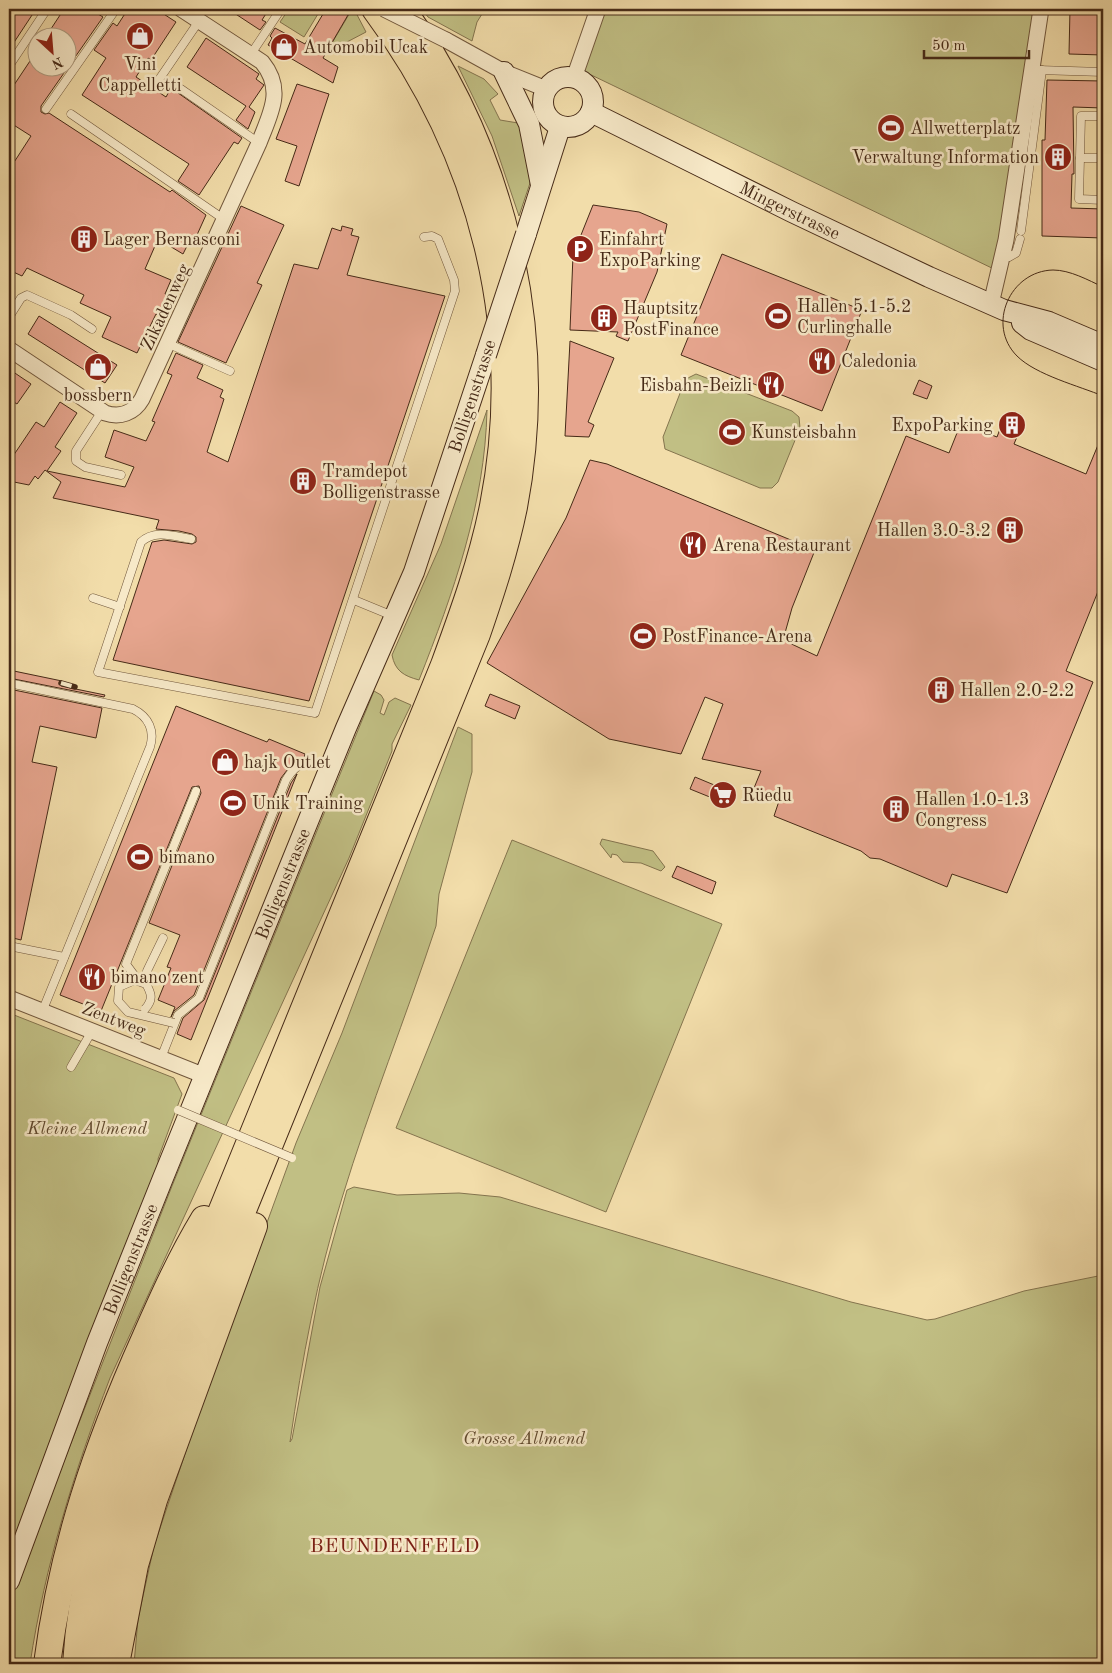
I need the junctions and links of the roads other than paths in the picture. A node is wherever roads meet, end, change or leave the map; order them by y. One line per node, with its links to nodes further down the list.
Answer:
1 (47, 9): 12 (lane)
2 (116, 9): 20 (lane)
3 (181, 9): 10 (street, Zikadenweg)
4 (281, 9): 11 (lane)
5 (375, 9): 66 (highway)
6 (384, 9): 14 (street, bridge)
7 (402, 9): 64 (highway)
8 (598, 9): 16 (street)
9 (1041, 9): 13 (street)
10 (199, 21): 11 (street, Zikadenweg); 17 (lane)
11 (251, 54): 25 (street, Zikadenweg)
12 (9, 66)
13 (1037, 70): 15 (lane); 32 (street); 32 (lane)
14 (504, 72): 19 (street); 28 (main road)
15 (1103, 72)
16 (574, 78): 19 (main road); 21 (main road)
17 (156, 84)
18 (182, 89): 25 (lane)
19 (546, 89): 24 (main road)
20 (46, 109)
21 (592, 112): 24 (main road); 33 (main road, Mingerstrasse)
22 (72, 114): 30 (lane)
23 (1103, 116): 26 (lane)
24 (560, 127): 28 (main road, Bolligenstrasse)
25 (259, 143): 30 (street, Zikadenweg)
26 (1080, 158): 27 (lane); 29 (lane)
27 (1103, 158)
28 (541, 185): 47 (main road, Bolligenstrasse, bridge)
29 (1103, 200)
30 (225, 220): 36 (street, Zikadenweg)
31 (424, 237): 45 (lane)
32 (1002, 257): 33 (street)
33 (998, 307): 37 (main road, Mingerstrasse); 39 (main road, Mingerstrasse)
34 (9, 317): 35 (lane)
35 (92, 329)
36 (169, 344): 40 (lane); 41 (street, Zikadenweg)
37 (1103, 344)
38 (9, 349): 41 (street, Zikadenweg)
39 (1103, 361)
40 (230, 371)
41 (102, 411): 42 (lane)
42 (120, 474)
43 (190, 538): 46 (lane)
44 (93, 598): 46 (lane)
45 (354, 600): 46 (lane); 47 (lane)
46 (120, 606)
47 (395, 617): 49 (main road, Bolligenstrasse)
48 (9, 682): 53 (lane)
49 (330, 769): 59 (lane); 63 (main road, Bolligenstrasse)
50 (196, 791): 55 (lane)
51 (163, 938): 54 (lane)
52 (9, 946): 53 (lane)
53 (64, 957): 58 (lane)
54 (147, 971)
55 (137, 979)
56 (9, 998): 58 (street, Zentweg)
57 (145, 1009): 59 (lane, bridge)
58 (42, 1012): 60 (street, Zentweg)
59 (174, 1023): 61 (lane)
60 (92, 1031): 61 (street, Zentweg); 62 (lane)
61 (161, 1058): 63 (street, Zentweg)
62 (71, 1066)
63 (205, 1076): 68 (main road, Bolligenstrasse)
64 (290, 1096): 69 (highway); 72 (highway)
65 (178, 1110): 67 (lane, bridge)
66 (248, 1146): 70 (highway); 71 (highway)
67 (292, 1158)
68 (9, 1581)
69 (123, 1633): 73 (highway); 74 (highway)
70 (47, 1664)
71 (76, 1664)
72 (96, 1664)
73 (116, 1664)
74 (125, 1664)

